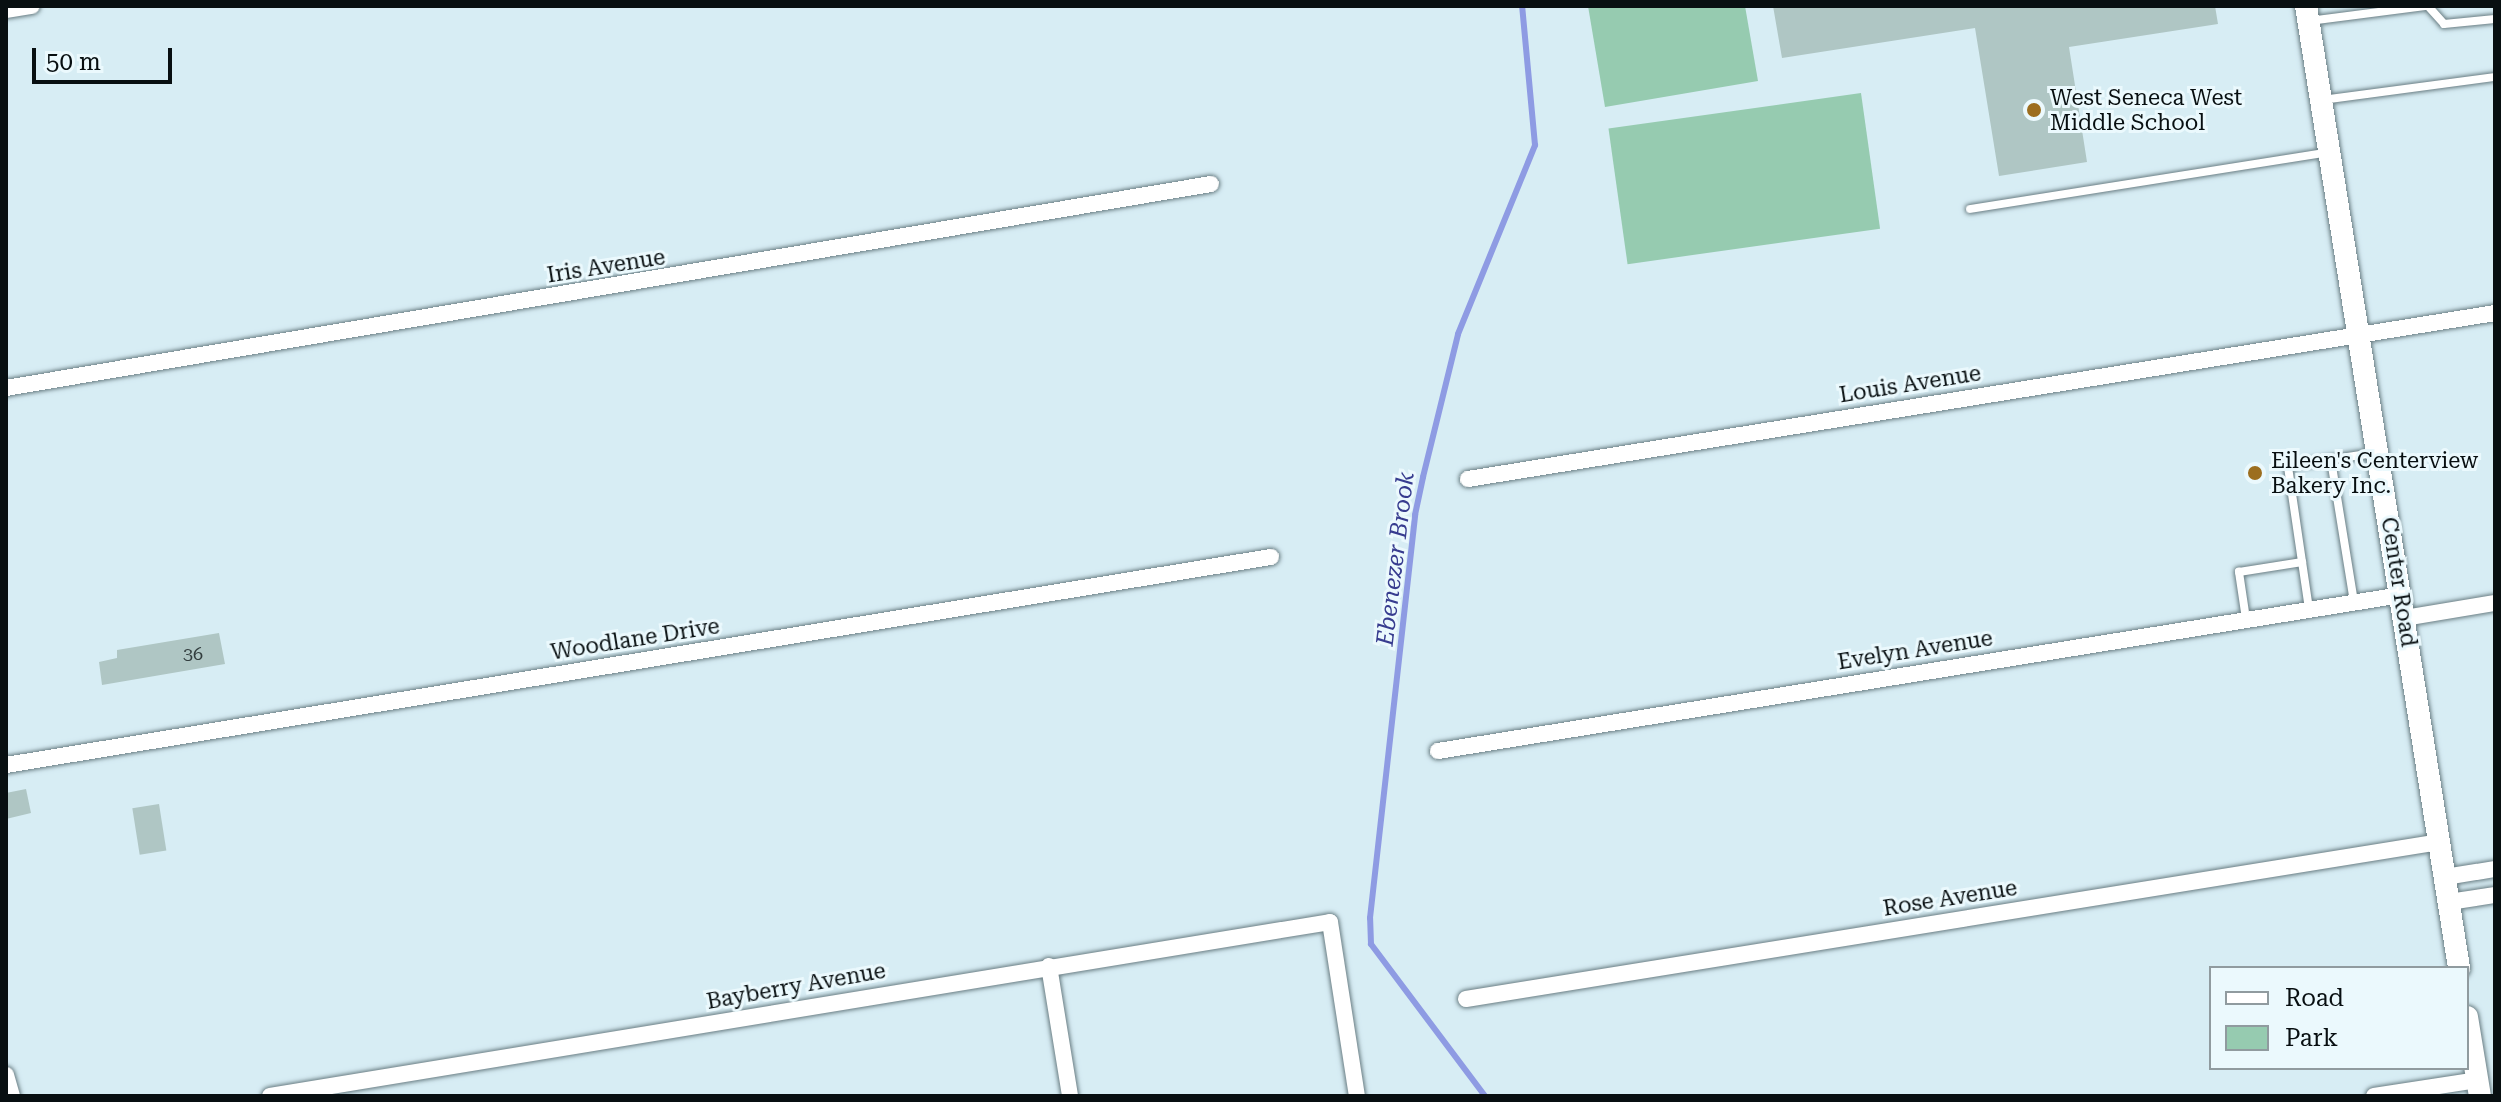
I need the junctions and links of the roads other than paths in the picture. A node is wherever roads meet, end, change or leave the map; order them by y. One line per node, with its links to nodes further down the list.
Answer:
1 (32, 6): 3 (street)
2 (2426, 6): 4 (lane); 5 (lane)
3 (6, 10)
4 (2307, 14): 7 (main road, Center Road)
5 (2495, 19)
6 (2495, 77): 7 (lane)
7 (2321, 100): 8 (main road, Center Road)
8 (2330, 152): 10 (lane); 12 (main road, Center Road)
9 (1211, 184): 13 (street, Iris Avenue)
10 (1970, 209)
11 (2495, 313): 12 (street, Louis Avenue)
12 (2359, 335): 14 (main road, Center Road); 16 (street, Louis Avenue)
13 (6, 388)
14 (2378, 452): 15 (lane); 19 (main road, Center Road)
15 (2331, 460): 18 (lane); 20 (lane)
16 (1468, 479)
17 (1271, 557): 26 (street, Woodlane Drive)
18 (2302, 562): 22 (lane); 24 (lane)
19 (2401, 595): 20 (street, Evelyn Avenue); 23 (main road, Center Road)
20 (2354, 602): 22 (street, Evelyn Avenue)
21 (2495, 603): 23 (street)
22 (2309, 609): 24 (street, Evelyn Avenue)
23 (2404, 618): 27 (main road, Center Road)
24 (2246, 619): 25 (street, Evelyn Avenue)
25 (1438, 751)
26 (6, 765)
27 (2440, 842): 29 (main road, Center Road); 34 (street, Rose Avenue)
28 (2495, 869): 29 (street)
29 (2445, 877): 31 (main road, Center Road)
30 (2495, 895): 31 (street)
31 (2449, 902): 33 (main road, Center Road)
32 (1049, 966): 39 (street, Bayberry Avenue); 40 (street); 41 (street, Bayberry Avenue)
33 (2459, 966)
34 (1466, 999)
35 (2469, 1030): 37 (main road)
36 (6, 1075): 38 (street)
37 (2478, 1088): 42 (street)
38 (10, 1094)
39 (270, 1096)
40 (1070, 1096)
41 (1357, 1096)
42 (2374, 1096)

